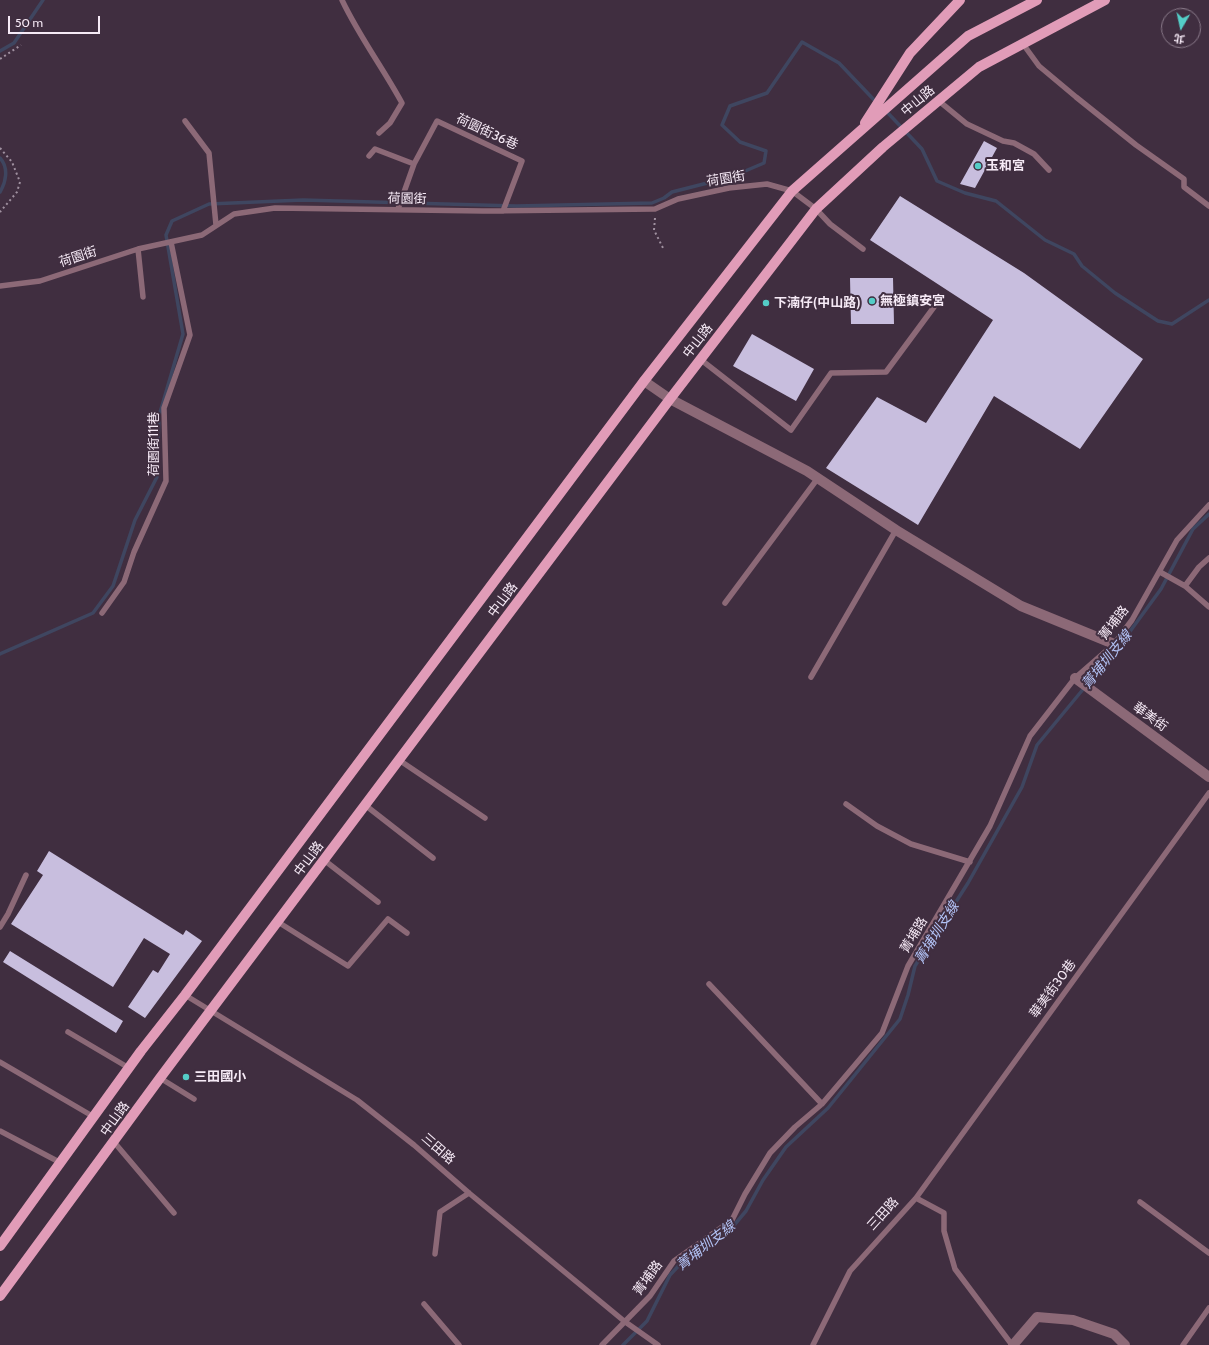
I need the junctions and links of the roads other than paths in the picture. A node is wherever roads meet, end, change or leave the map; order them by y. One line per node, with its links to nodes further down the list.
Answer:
1 (342, 0): 8 (lane)
2 (960, 0): 9 (main road)
3 (1037, 0): 9 (main road, 中山路)
4 (1105, 0): 5 (main road, 中山路)
5 (1022, 44): 6 (main road, 中山路); 14 (lane)
6 (939, 101): 12 (lane); 16 (main road, 中山路)
7 (185, 121): 18 (lane)
8 (379, 133)
9 (858, 134): 13 (main road, 中山路)
10 (368, 156): 11 (lane)
11 (414, 164): 15 (lane, 荷園街36巷); 17 (lane, 荷園街36巷)
12 (1049, 170)
13 (792, 191): 16 (lane, 荷園街); 17 (lane, 荷園街); 26 (main road, 中山路)
14 (1209, 206)
15 (398, 209): 17 (lane, 荷園街); 18 (lane, 荷園街)
16 (816, 209): 21 (lane, 荷園街); 25 (main road, 中山路)
17 (503, 211)
18 (216, 224): 19 (lane, 荷園街)
19 (171, 242): 20 (lane, 荷園街); 36 (lane, 荷園街111巷)
20 (138, 249): 22 (lane, 荷園街); 23 (lane)
21 (863, 249)
22 (0, 286)
23 (143, 297)
24 (934, 308): 25 (lane)
25 (700, 360): 27 (main road, 中山路)
26 (644, 381): 27 (street); 55 (main road, 中山路)
27 (670, 399): 28 (street); 40 (main road, 中山路)
28 (818, 478): 30 (street); 34 (lane)
29 (1209, 505): 32 (lane, 菁埔路)
30 (896, 530): 37 (street); 38 (lane)
31 (1209, 558): 33 (lane)
32 (1160, 572): 33 (lane); 37 (lane, 菁埔路)
33 (1185, 586): 35 (lane)
34 (725, 603)
35 (1209, 607)
36 (102, 613)
37 (1114, 644): 39 (lane, 菁埔路)
38 (811, 677)
39 (1075, 678): 41 (street, 華美街); 48 (lane, 菁埔路)
40 (399, 760): 44 (main road, 中山路); 45 (lane)
41 (1209, 777)
42 (1209, 793): 68 (lane, 華美街30巷)
43 (846, 804): 48 (lane)
44 (365, 805): 46 (lane); 47 (main road, 中山路)
45 (484, 818)
46 (433, 858)
47 (324, 860): 50 (lane); 51 (main road, 中山路)
48 (970, 862): 62 (lane, 菁埔路)
49 (26, 875): 52 (lane)
50 (378, 902)
51 (278, 922): 53 (lane); 56 (main road, 中山路)
52 (0, 927)
53 (407, 933)
54 (709, 984): 62 (lane)
55 (185, 995): 56 (lane, 三田路); 59 (main road, 中山路)
56 (211, 1012): 60 (main road, 中山路); 67 (lane, 三田路)
57 (68, 1032): 59 (lane)
58 (0, 1062): 63 (lane)
59 (129, 1068): 63 (main road, 中山路)
60 (160, 1078): 61 (lane); 65 (main road, 中山路)
61 (194, 1099)
62 (822, 1104): 77 (lane, 菁埔路)
63 (94, 1117): 66 (main road, 中山路)
64 (0, 1132): 66 (lane)
65 (114, 1142): 70 (lane); 74 (main road, 中山路)
66 (61, 1163): 71 (main road, 中山路)
67 (469, 1193): 73 (lane); 77 (lane, 三田路)
68 (916, 1198): 81 (lane, 三田路); 82 (lane, 三田路)
69 (1140, 1202): 72 (lane)
70 (174, 1213)
71 (0, 1246)
72 (1209, 1253)
73 (435, 1254)
74 (0, 1296)
75 (424, 1304): 78 (lane)
76 (1209, 1308): 84 (lane)
77 (624, 1321): 79 (lane, 菁埔路); 80 (lane, 三田路)
78 (459, 1345)
79 (602, 1345)
80 (658, 1345)
81 (814, 1345)
82 (1012, 1345): 83 (street, 三田路)
83 (1125, 1345)
84 (1183, 1345)

